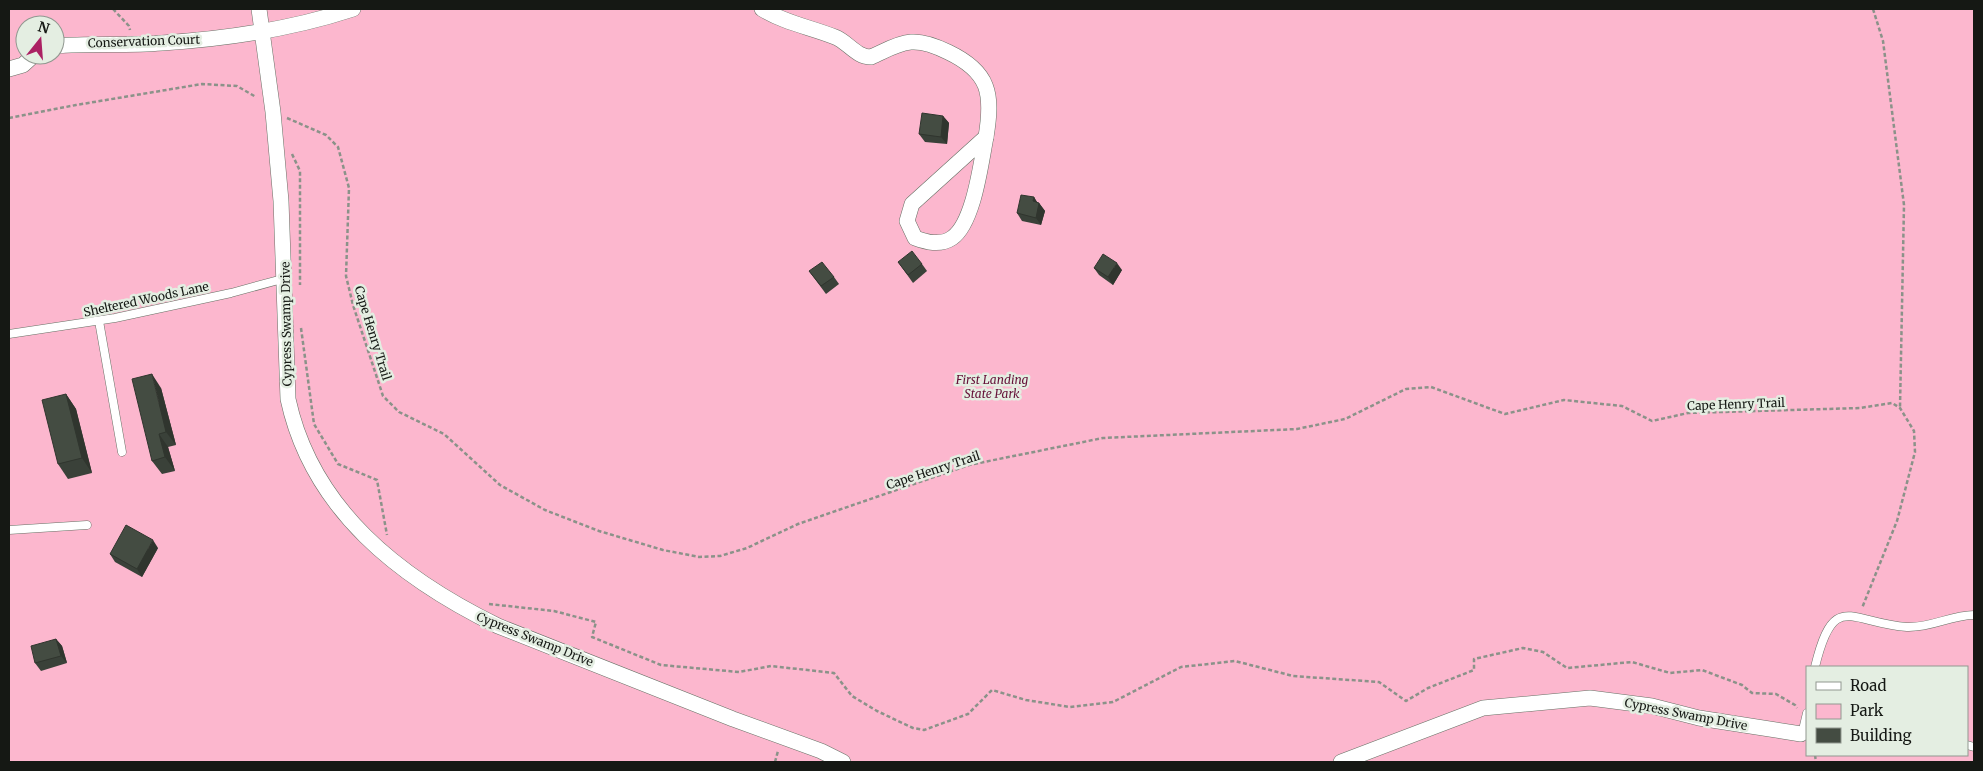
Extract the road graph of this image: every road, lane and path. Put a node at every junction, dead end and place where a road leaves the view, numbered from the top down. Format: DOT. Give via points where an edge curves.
graph roads {
  1 [pos="113,9"];
  2 [pos="259,9"];
  3 [pos="353,9"];
  4 [pos="762,9"];
  5 [pos="1873,9"];
  6 [pos="262,30"];
  7 [pos="132,44"];
  8 [pos="65,46"];
  9 [pos="23,65"];
  10 [pos="9,69"];
  11 [pos="273,112"];
  12 [pos="9,118"];
  13 [pos="986,137"];
  14 [pos="288,146"];
  15 [pos="286,278"];
  16 [pos="300,289"];
  17 [pos="300,318"];
  18 [pos="99,321"];
  19 [pos="9,334"];
  20 [pos="1900,408"];
  21 [pos="122,452"];
  22 [pos="87,525"];
  23 [pos="9,530"];
  24 [pos="388,540"];
  25 [pos="488,604"];
  26 [pos="1974,614"];
  27 [pos="1856,616"];
  28 [pos="1815,666"];
  29 [pos="1805,726"];
  30 [pos="843,762"];
  31 [pos="1342,762"];
  1 -- 7 [label="path" via="129,26"];
  2 -- 6 [label="street, Cypress Swamp Drive"];
  3 -- 6 [label="street, Conservation Court"];
  4 -- 13 [label="street" via="789,23 835,37 865,57 899,44 922,42 959,57 974,67 988,89"];
  5 -- 20 [label="path" via="1883,41 1904,205"];
  6 -- 7 [label="street, Conservation Court" via="208,39"];
  6 -- 11 [label="street, Cypress Swamp Drive"];
  7 -- 8 [label="street, Conservation Court"];
  9 -- 10 [label="street"];
  11 -- 12 [label="path, Cape Henry Trail" via="237,86 202,84"];
  11 -- 15 [label="street, Cypress Swamp Drive"];
  11 -- 20 [label="path, Cape Henry Trail" via="326,135 338,147 349,188 346,276 383,396 399,412 444,434 500,486 545,510 599,531 663,550 720,556 747,548 798,524 969,465 1104,438 1297,429 1345,419 1406,389 1431,387 1505,414 1564,400 1622,406 1652,421 1688,414 1860,408 1892,403"];
  13 -- 13 [label="street" via="912,204 907,221 915,238 935,243 953,237 958,230 970,207"];
  14 -- 16 [label="path" via="300,171"];
  15 -- 18 [label="lane, Sheltered Woods Lane"];
  15 -- 30 [label="street, Cypress Swamp Drive" via="286,372 294,425 303,451 330,496 374,545 431,589 498,626"];
  17 -- 24 [label="path" via="314,424 338,464 377,480"];
  18 -- 19 [label="lane, Sheltered Woods Lane"];
  18 -- 21 [label="lane"];
  20 -- 27 [label="path" via="1914,431 1915,452 1897,520"];
  22 -- 23 [label="lane"];
  25 -- 29 [label="path" via="554,611 596,622 592,637 661,665 739,672 771,666 834,673 852,696 877,711 924,730 968,714 992,690 1026,700 1070,707 1113,702 1181,667 1235,661 1293,676 1378,682 1406,701 1428,688 1474,670 1474,659 1523,648 1543,652 1567,668 1632,662 1670,673 1702,670 1742,685 1752,693 1776,694 1794,704"];
  26 -- 27 [label="lane" via="1932,625 1907,627"];
  27 -- 28 [label="lane" via="1839,617 1828,627"];
  29 -- 31 [label="street, Cypress Swamp Drive" via="1699,718 1652,706 1590,698 1483,708"];
}
